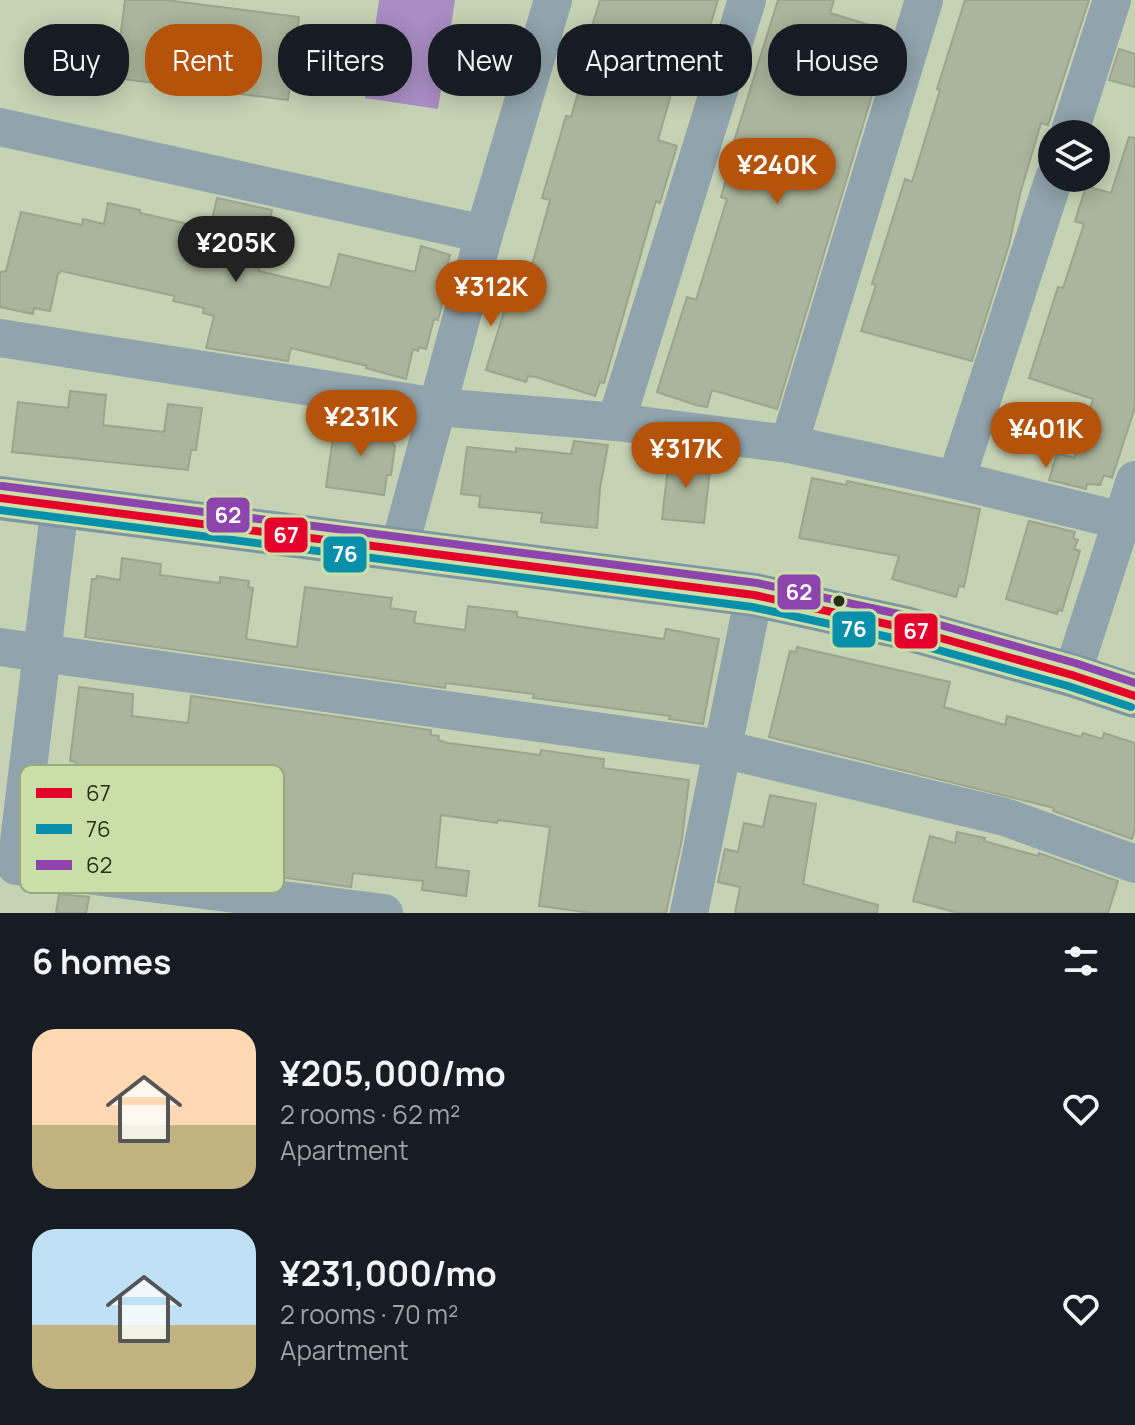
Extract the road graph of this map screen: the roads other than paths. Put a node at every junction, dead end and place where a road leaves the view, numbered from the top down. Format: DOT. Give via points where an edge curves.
graph roads {
  1 [pos="553,0"];
  2 [pos="747,0"];
  3 [pos="924,0"];
  4 [pos="1112,0"];
  5 [pos="1073,120"];
  6 [pos="0,127"];
  7 [pos="1049,192"];
  8 [pos="484,234"];
  9 [pos="0,338"];
  10 [pos="438,407"];
  11 [pos="616,422"];
  12 [pos="789,444"];
  13 [pos="956,480"];
  14 [pos="1135,480"];
  15 [pos="0,498"];
  16 [pos="60,505"];
  17 [pos="1128,522"];
  18 [pos="399,549"];
  19 [pos="754,595"];
  20 [pos="0,647"];
  21 [pos="40,652"];
  22 [pos="1072,675"];
  23 [pos="1135,696"];
  24 [pos="723,749"];
  25 [pos="27,765"];
  26 [pos="20,830"];
  27 [pos="1135,864"];
  28 [pos="20,867"];
  29 [pos="227,893"];
  30 [pos="384,913"];
  31 [pos="689,913"];
  1 -- 8 [label="street"];
  2 -- 11 [label="street"];
  3 -- 12 [label="street"];
  4 -- 5 [label="street"];
  6 -- 8 [label="street"];
  7 -- 13 [label="street"];
  8 -- 10 [label="street"];
  9 -- 10 [label="street"];
  10 -- 11 [label="street"];
  10 -- 18 [label="street"];
  11 -- 12 [label="street"];
  12 -- 13 [label="street"];
  13 -- 17 [label="street"];
  14 -- 17 [label="street"];
  15 -- 16 [label="street"];
  16 -- 18 [label="street"];
  16 -- 21 [label="street"];
  17 -- 22 [label="street"];
  18 -- 19 [label="street"];
  19 -- 22 [label="street" via="905,628"];
  19 -- 24 [label="street"];
  20 -- 21 [label="street"];
  21 -- 24 [label="street"];
  21 -- 25 [label="street"];
  22 -- 23 [label="street"];
  24 -- 27 [label="street" via="1005,817"];
  24 -- 31 [label="street"];
  26 -- 28 [label="street"];
  29 -- 30 [label="street"];
}
